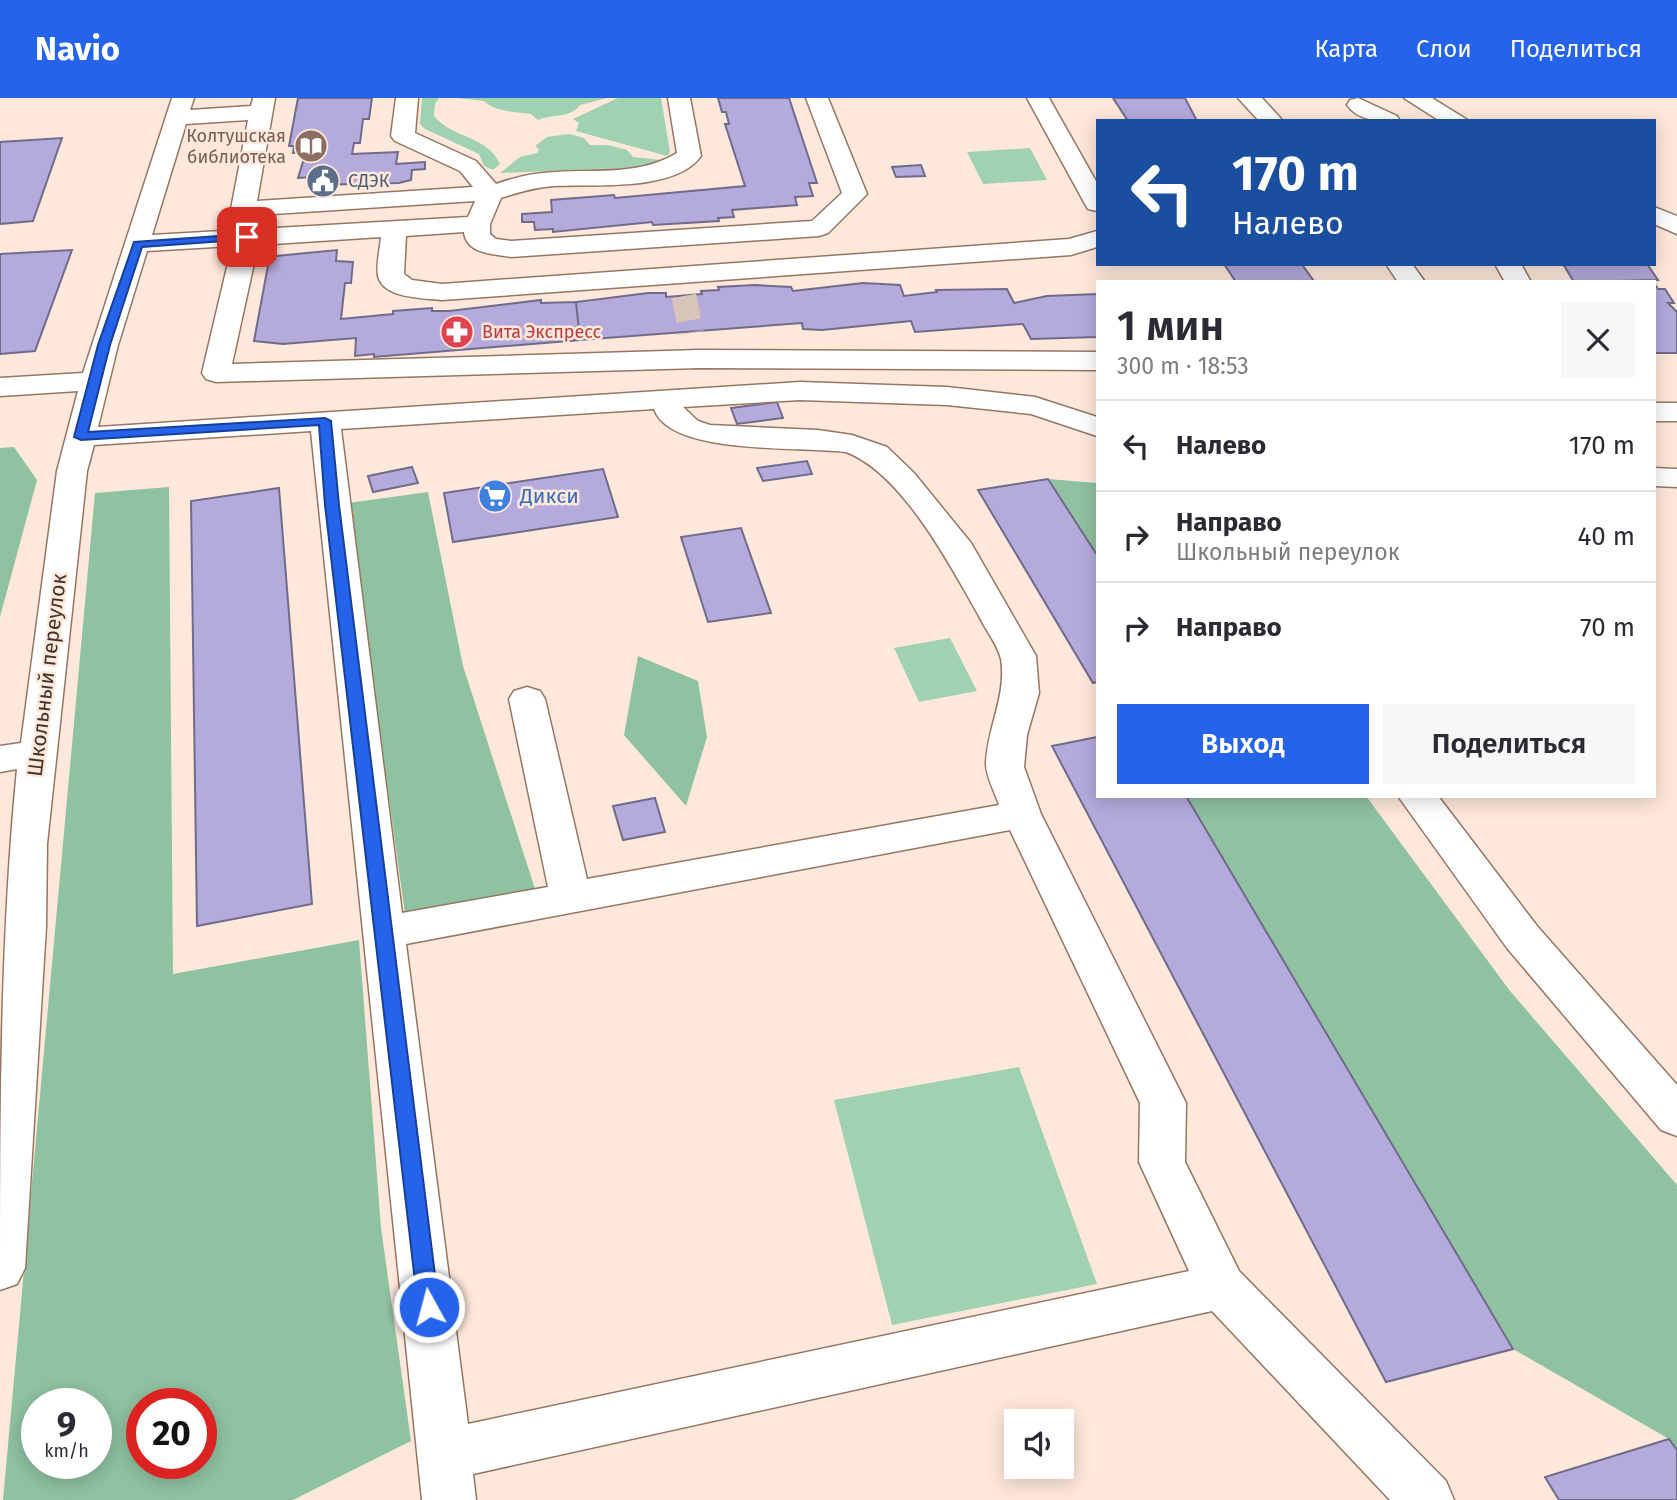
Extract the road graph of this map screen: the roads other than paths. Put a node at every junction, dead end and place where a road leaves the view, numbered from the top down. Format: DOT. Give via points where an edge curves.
graph roads {
  1 [pos="407,98"];
  2 [pos="679,98"];
  3 [pos="817,98"];
  4 [pos="1038,98"];
  5 [pos="1249,98"];
  6 [pos="1415,98"];
  7 [pos="263,105"];
  8 [pos="181,108"];
  9 [pos="1360,108"];
  10 [pos="1270,119"];
  11 [pos="1385,119"];
  12 [pos="1454,119"];
  13 [pos="491,193"];
  14 [pos="1096,202"];
  15 [pos="1656,216"];
  16 [pos="477,224"];
  17 [pos="1677,226"];
  18 [pos="394,228"];
  19 [pos="1656,236"];
  20 [pos="247,237"];
  21 [pos="673,238"];
  22 [pos="1096,239"];
  23 [pos="1677,241"];
  24 [pos="138,244"];
  25 [pos="682,285"];
  26 [pos="1096,361"];
  27 [pos="94,381"];
  28 [pos="0,387"];
  29 [pos="666,399"];
  30 [pos="1656,412"];
  31 [pos="1677,412"];
  32 [pos="1092,415"];
  33 [pos="325,421"];
  34 [pos="81,437"];
  35 [pos="1656,477"];
  36 [pos="1677,478"];
  37 [pos="527,699"];
  38 [pos="19,756"];
  39 [pos="1418,798"];
  40 [pos="1022,814"];
  41 [pos="571,897"];
  42 [pos="383,932"];
  43 [pos="1677,1117"];
  44 [pos="0,1268"];
  45 [pos="1221,1287"];
  46 [pos="446,1478"];
  47 [pos="1427,1500"];
  1 -- 13 [label="street" via="403,136 468,166"];
  2 -- 13 [label="street" via="689,156 676,167 646,174 534,181"];
  3 -- 21 [label="street" via="855,194 819,228"];
  4 -- 14 [label="street"];
  5 -- 10 [label="street"];
  6 -- 12 [label="street"];
  7 -- 8 [label="street"];
  7 -- 13 [label="street" via="243,209"];
  8 -- 24 [label="street, Школьный переулок"];
  9 -- 11 [label="street"];
  13 -- 16 [label="street"];
  15 -- 17 [label="street"];
  16 -- 18 [label="street"];
  16 -- 21 [label="street" via="477,237 489,246 511,249"];
  18 -- 20 [label="street"];
  18 -- 25 [label="street" via="391,277 404,287 442,292"];
  19 -- 23 [label="street"];
  20 -- 24 [label="street"];
  20 -- 26 [label="street" via="216,373 695,346"];
  21 -- 25 [label="street"];
  22 -- 25 [label="street" via="1071,247"];
  24 -- 27 [label="street, Школьный переулок"];
  27 -- 28 [label="street"];
  27 -- 34 [label="street, Школьный переулок"];
  29 -- 32 [label="street" via="800,391 947,396"];
  29 -- 33 [label="street"];
  29 -- 40 [label="street" via="671,416 707,434 852,444 876,453 903,480 955,543 1018,656 1021,693 1008,735 1005,767"];
  30 -- 31 [label="street"];
  33 -- 34 [label="street"];
  33 -- 42 [label="street"];
  34 -- 38 [label="street, Школьный переулок"];
  35 -- 36 [label="street"];
  37 -- 41 [label="street"];
  38 -- 44 [label="street, Школьный переулок" via="27,844 25,927"];
  39 -- 43 [label="street" via="1522,937"];
  40 -- 41 [label="street"];
  40 -- 45 [label="street" via="1163,1103 1162,1162"];
  41 -- 42 [label="street"];
  42 -- 46 [label="street"];
  45 -- 46 [label="street"];
  45 -- 47 [label="street"];
}
